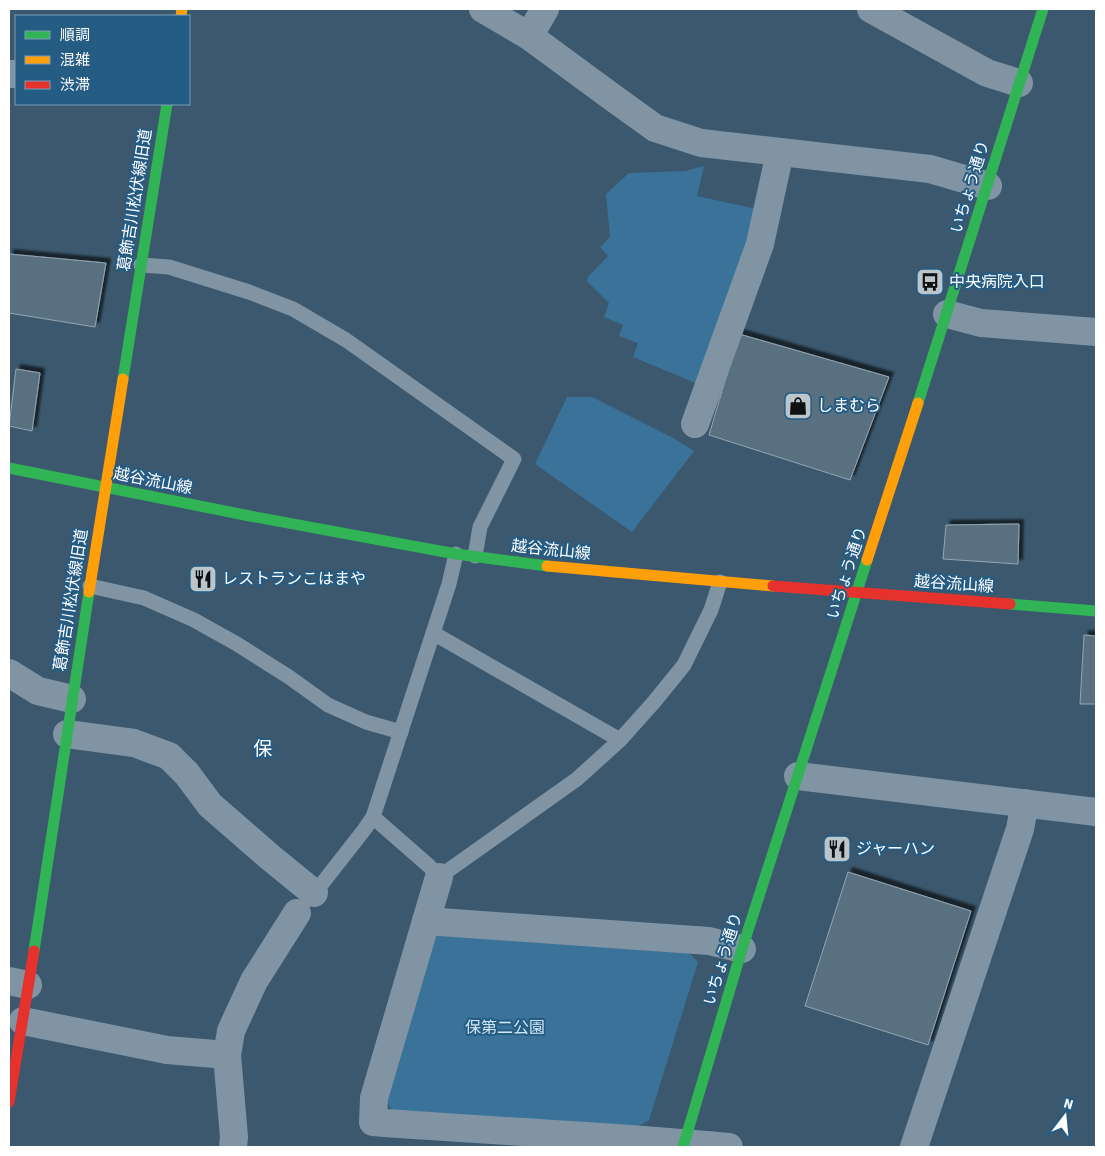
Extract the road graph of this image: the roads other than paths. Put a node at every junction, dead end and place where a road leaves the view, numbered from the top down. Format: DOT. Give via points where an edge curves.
graph roads {
  1 [pos="483,9"];
  2 [pos="545,9"];
  3 [pos="871,9"];
  4 [pos="1043,9"];
  5 [pos="529,36"];
  6 [pos="1019,83"];
  7 [pos="166,105"];
  8 [pos="780,152"];
  9 [pos="988,186"];
  10 [pos="141,265"];
  11 [pos="948,314"];
  12 [pos="1096,332"];
  13 [pos="695,424"];
  14 [pos="9,468"];
  15 [pos="105,488"];
  16 [pos="456,554"];
  17 [pos="475,556"];
  18 [pos="720,582"];
  19 [pos="90,586"];
  20 [pos="857,593"];
  21 [pos="1096,611"];
  22 [pos="433,633"];
  23 [pos="9,673"];
  24 [pos="72,699"];
  25 [pos="401,732"];
  26 [pos="67,734"];
  27 [pos="620,740"];
  28 [pos="798,776"];
  29 [pos="1026,803"];
  30 [pos="1096,812"];
  31 [pos="373,817"];
  32 [pos="439,877"];
  33 [pos="306,903"];
  34 [pos="426,921"];
  35 [pos="742,949"];
  36 [pos="18,983"];
  37 [pos="22,1021"];
  38 [pos="227,1055"];
  39 [pos="9,1102"];
  40 [pos="463,1138"];
  41 [pos="684,1145"];
  42 [pos="233,1147"];
  43 [pos="729,1147"];
  44 [pos="914,1147"];
  1 -- 5 [label="street"];
  2 -- 5 [label="street"];
  3 -- 6 [label="street" via="987,73"];
  4 -- 6 [label="street, いちょう通り"];
  5 -- 8 [label="street" via="655,128 701,143"];
  6 -- 9 [label="street, いちょう通り"];
  7 -- 10 [label="street, 葛飾吉川松伏線旧道"];
  8 -- 9 [label="street" via="930,169"];
  8 -- 13 [label="street" via="760,244"];
  9 -- 11 [label="street, いちょう通り"];
  10 -- 15 [label="street, 葛飾吉川松伏線旧道"];
  10 -- 17 [label="lane" via="169,268 250,292 293,309 346,340 514,459 480,528"];
  11 -- 12 [label="street" via="982,323"];
  11 -- 20 [label="street, いちょう通り"];
  14 -- 15 [label="street, 越谷流山線"];
  15 -- 16 [label="street, 越谷流山線"];
  15 -- 19 [label="street, 葛飾吉川松伏線旧道"];
  16 -- 17 [label="street, 越谷流山線"];
  16 -- 22 [label="lane"];
  17 -- 18 [label="street, 越谷流山線"];
  18 -- 20 [label="street, 越谷流山線"];
  18 -- 27 [label="lane" via="711,610 684,665"];
  19 -- 24 [label="street, 葛飾吉川松伏線旧道"];
  19 -- 25 [label="lane" via="144,598 194,620 290,677 328,704 366,722"];
  20 -- 21 [label="street, 越谷流山線"];
  20 -- 28 [label="street, いちょう通り"];
  22 -- 25 [label="lane"];
  22 -- 27 [label="lane"];
  23 -- 24 [label="street" via="38,691"];
  24 -- 26 [label="street, 葛飾吉川松伏線旧道"];
  25 -- 31 [label="lane"];
  26 -- 33 [label="street" via="134,744 169,756 188,774 210,805 271,858"];
  26 -- 36 [label="street, 葛飾吉川松伏線旧道"];
  27 -- 32 [label="lane" via="577,779"];
  28 -- 29 [label="street"];
  28 -- 35 [label="street, いちょう通り"];
  29 -- 30 [label="street"];
  29 -- 44 [label="street"];
  31 -- 32 [label="lane"];
  31 -- 33 [label="lane"];
  32 -- 34 [label="street"];
  33 -- 38 [label="street" via="254,981 230,1031"];
  34 -- 35 [label="street" via="709,941"];
  34 -- 40 [label="street" via="374,1098 373,1122"];
  35 -- 41 [label="street, いちょう通り"];
  36 -- 37 [label="street, 葛飾吉川松伏線旧道"];
  37 -- 38 [label="street" via="167,1050"];
  37 -- 39 [label="street, 葛飾吉川松伏線旧道"];
  38 -- 42 [label="street"];
  40 -- 41 [label="street"];
  41 -- 43 [label="street"];
}
